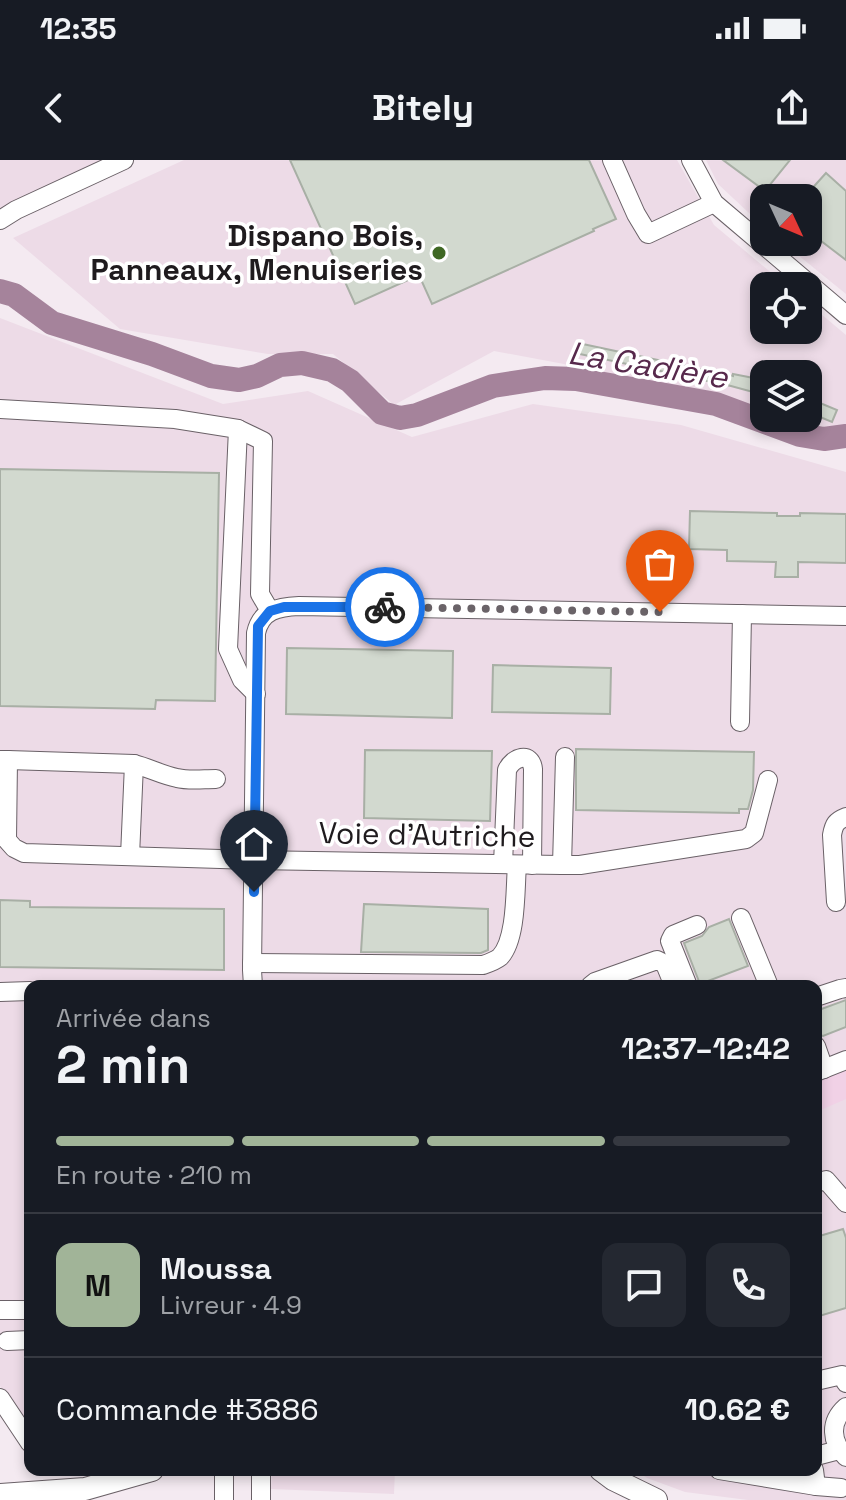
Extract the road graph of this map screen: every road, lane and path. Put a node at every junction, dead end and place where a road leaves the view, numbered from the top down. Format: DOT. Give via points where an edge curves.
graph roads {
  1 [pos="124,160"];
  2 [pos="612,160"];
  3 [pos="691,160"];
  4 [pos="714,203"];
  5 [pos="0,220"];
  6 [pos="846,315"];
  7 [pos="0,409"];
  8 [pos="238,429"];
  9 [pos="270,611"];
  10 [pos="742,614"];
  11 [pos="846,616"];
  12 [pos="256,694"];
  13 [pos="740,722"];
  14 [pos="565,757"];
  15 [pos="4,760"];
  16 [pos="134,764"];
  17 [pos="216,779"];
  18 [pos="768,780"];
  19 [pos="846,817"];
  20 [pos="130,856"];
  21 [pos="253,860"];
  22 [pos="533,865"];
  23 [pos="836,902"];
  24 [pos="741,918"];
  25 [pos="697,925"];
  26 [pos="252,963"];
  27 [pos="253,980"];
  28 [pos="601,980"];
  29 [pos="672,980"];
  30 [pos="686,980"];
  31 [pos="765,980"];
  32 [pos="846,988"];
  33 [pos="24,991"];
  34 [pos="0,992"];
  35 [pos="822,995"];
  36 [pos="846,1060"];
  37 [pos="822,1069"];
  38 [pos="822,1181"];
  39 [pos="846,1203"];
  40 [pos="0,1310"];
  41 [pos="24,1310"];
  42 [pos="24,1340"];
  43 [pos="7,1341"];
  44 [pos="822,1380"];
  45 [pos="846,1383"];
  46 [pos="0,1398"];
  47 [pos="846,1407"];
  48 [pos="24,1434"];
  49 [pos="843,1454"];
  50 [pos="822,1456"];
  51 [pos="110,1476"];
  52 [pos="609,1476"];
  53 [pos="791,1476"];
  54 [pos="815,1478"];
  55 [pos="841,1488"];
  56 [pos="0,1495"];
  57 [pos="656,1500"];
  1 -- 5 [label="street"];
  2 -- 4 [label="street" via="648,234"];
  3 -- 4 [label="street"];
  4 -- 6 [label="street"];
  7 -- 8 [label="street" via="175,419"];
  8 -- 9 [label="street" via="263,441 260,594"];
  8 -- 12 [label="street" via="228,649 242,680"];
  9 -- 10 [label="street" via="299,606"];
  9 -- 12 [label="street" via="256,633"];
  10 -- 11 [label="street"];
  10 -- 13 [label="street"];
  12 -- 21 [label="street"];
  14 -- 22 [label="street"];
  15 -- 16 [label="street"];
  15 -- 20 [label="street, Voie d'Autriche" via="7,840 14,848 24,853"];
  16 -- 17 [label="street" via="181,780"];
  16 -- 20 [label="street"];
  18 -- 22 [label="street, Voie d'Autriche" via="754,833 746,839 580,865"];
  19 -- 23 [label="street" via="833,826"];
  20 -- 21 [label="street, Voie d'Autriche"];
  21 -- 22 [label="street, Voie d'Autriche"];
  21 -- 26 [label="street"];
  22 -- 22 [label="street" via="533,763 518,758 507,770"];
  22 -- 26 [label="street" via="506,947 492,962"];
  24 -- 31 [label="street"];
  25 -- 30 [label="street" via="670,941"];
  26 -- 27 [label="street"];
  28 -- 29 [label="street" via="657,960 665,964"];
  32 -- 35 [label="street"];
  33 -- 34 [label="street"];
  36 -- 37 [label="street"];
  38 -- 39 [label="street"];
  40 -- 41 [label="street"];
  42 -- 43 [label="street"];
  44 -- 45 [label="street" via="842,1375"];
  46 -- 48 [label="street"];
  47 -- 49 [label="street" via="833,1432"];
  49 -- 50 [label="street"];
  51 -- 56 [label="main road" via="85,1489"];
  52 -- 57 [label="main road"];
  53 -- 54 [label="street"];
  54 -- 55 [label="street"];
}
